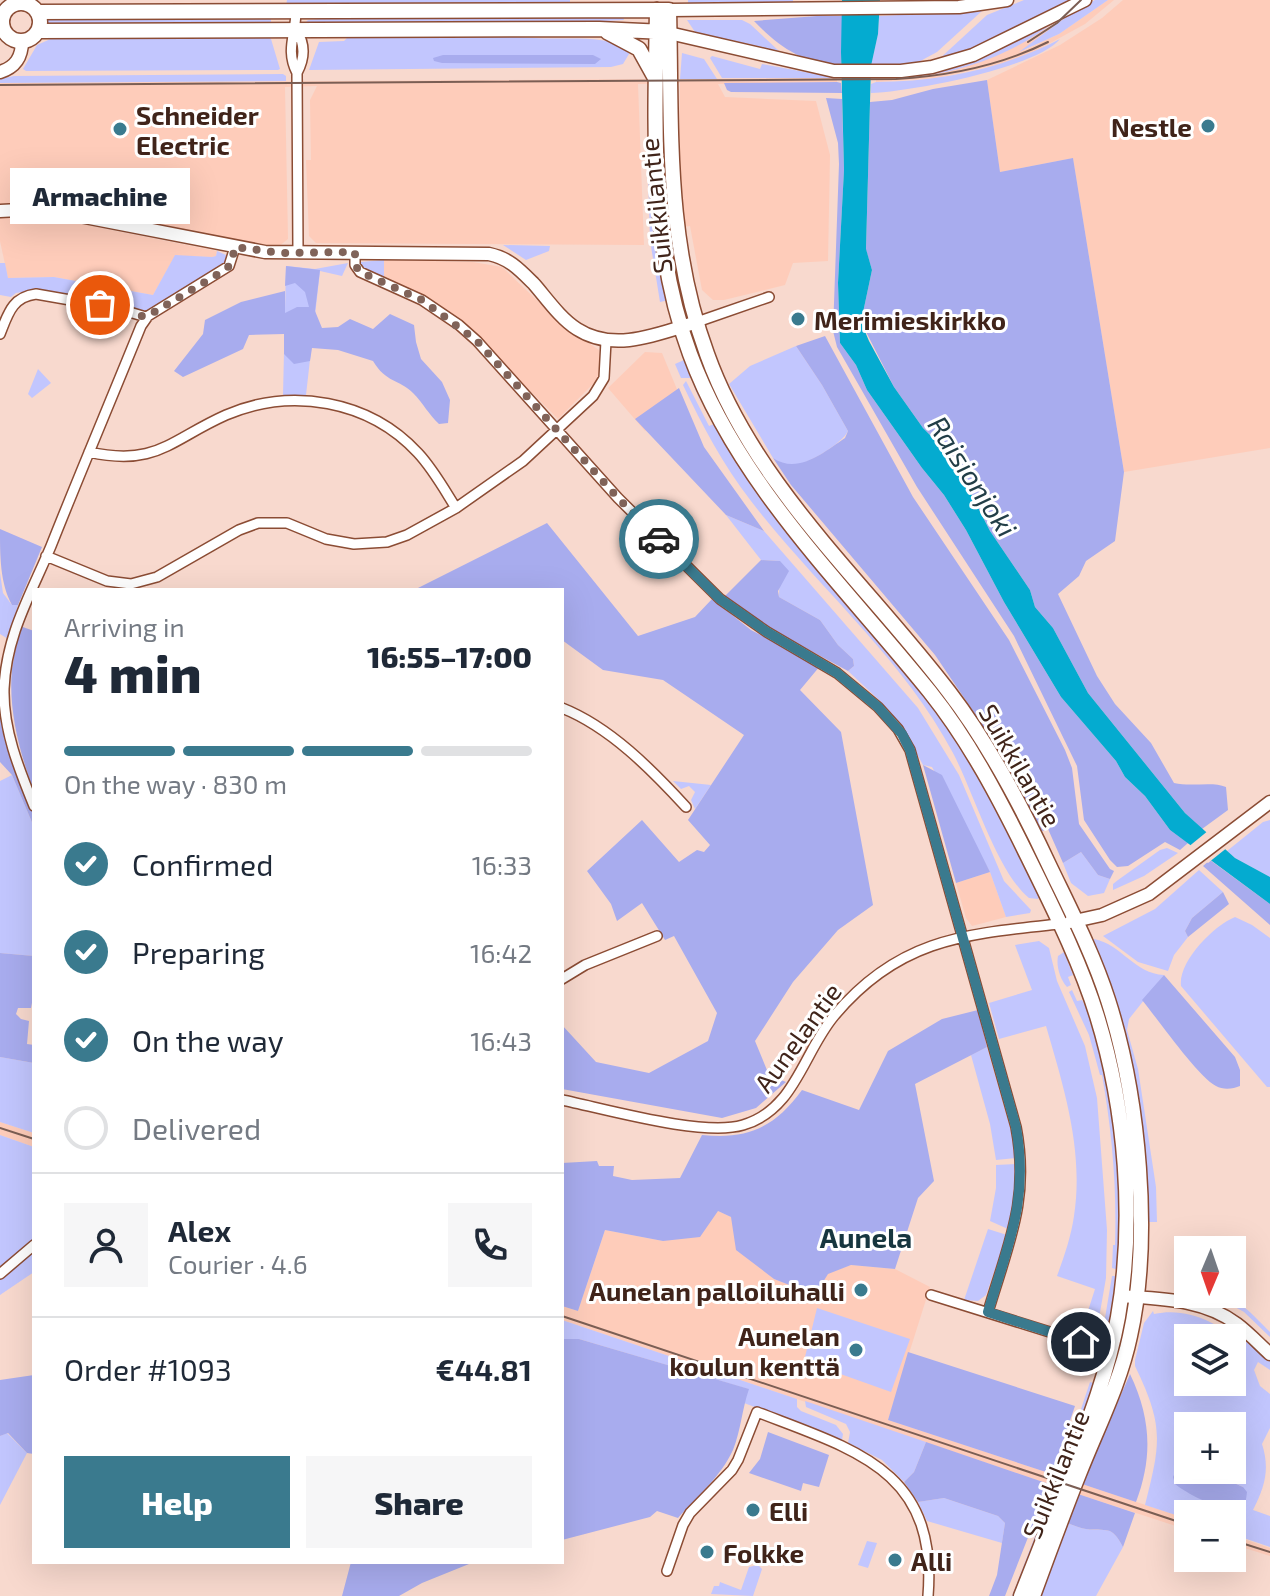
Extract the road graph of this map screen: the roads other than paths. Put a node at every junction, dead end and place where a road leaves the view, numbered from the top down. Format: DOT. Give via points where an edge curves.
graph roads {
  1 [pos="1007,0"];
  2 [pos="1085,0"];
  3 [pos="19,1"];
  4 [pos="663,5"];
  5 [pos="296,11"];
  6 [pos="37,12"];
  7 [pos="2,15"];
  8 [pos="599,29"];
  9 [pos="296,30"];
  10 [pos="38,31"];
  11 [pos="2,32"];
  12 [pos="663,32"];
  13 [pos="22,41"];
  14 [pos="0,72"];
  15 [pos="655,79"];
  16 [pos="0,211"];
  17 [pos="235,247"];
  18 [pos="355,252"];
  19 [pos="298,253"];
  20 [pos="769,297"];
  21 [pos="146,317"];
  22 [pos="697,322"];
  23 [pos="681,327"];
  24 [pos="0,334"];
  25 [pos="606,341"];
  26 [pos="557,430"];
  27 [pos="89,452"];
  28 [pos="456,508"];
  29 [pos="46,556"];
  30 [pos="564,709"];
  31 [pos="32,801"];
  32 [pos="1270,802"];
  33 [pos="686,807"];
  34 [pos="1076,920"];
  35 [pos="1059,924"];
  36 [pos="657,936"];
  37 [pos="963,936"];
  38 [pos="564,978"];
  39 [pos="564,1100"];
  40 [pos="32,1247"];
  41 [pos="0,1274"];
  42 [pos="931,1295"];
  43 [pos="1121,1296"];
  44 [pos="1137,1298"];
  45 [pos="988,1312"];
  46 [pos="1085,1343"];
  47 [pos="1270,1354"];
  48 [pos="667,1571"];
  49 [pos="928,1596"];
  50 [pos="1021,1596"];
  51 [pos="1033,1596"];
  1 -- 4 [label="street" via="890,9"];
  2 -- 12 [label="street" via="965,59 924,69 834,71"];
  3 -- 6 [label="main road"];
  3 -- 7 [label="main road"];
  4 -- 5 [label="main road"];
  4 -- 12 [label="main road, Suikkilantie"];
  5 -- 6 [label="main road"];
  5 -- 9 [label="street"];
  6 -- 10 [label="main road"];
  7 -- 11 [label="main road"];
  8 -- 9 [label="main road"];
  8 -- 12 [label="main road"];
  8 -- 15 [label="main road" via="639,49"];
  9 -- 10 [label="main road"];
  9 -- 19 [label="street" via="289,41 297,73"];
  10 -- 13 [label="main road"];
  11 -- 13 [label="main road"];
  12 -- 15 [label="main road, Suikkilantie"];
  12 -- 22 [label="main road, Suikkilantie" via="675,221"];
  13 -- 14 [label="street" via="16,63"];
  15 -- 23 [label="main road, Suikkilantie" via="661,232"];
  16 -- 17 [label="street" via="38,209"];
  17 -- 19 [label="street"];
  17 -- 21 [label="street" via="225,270"];
  18 -- 19 [label="street"];
  18 -- 25 [label="street" via="498,255 521,271 575,328"];
  18 -- 26 [label="street" via="360,272 422,300 477,341"];
  20 -- 22 [label="street"];
  21 -- 24 [label="street" via="36,294 15,302"];
  21 -- 27 [label="street"];
  22 -- 23 [label="street"];
  22 -- 34 [label="main road, Suikkilantie" via="718,383 764,463 950,693 1020,805"];
  23 -- 25 [label="street"];
  23 -- 35 [label="main road, Suikkilantie" via="707,395 748,466 934,697 971,751"];
  25 -- 26 [label="street" via="601,386"];
  26 -- 28 [label="street" via="534,453"];
  26 -- 37 [label="street" via="720,599 837,673 898,729 910,750"];
  27 -- 28 [label="street" via="141,456 248,407 316,401 368,416 400,437 425,461"];
  27 -- 29 [label="street"];
  28 -- 29 [label="street" via="407,535 376,543 333,541 287,523 254,524 139,583 107,581"];
  29 -- 31 [label="street" via="13,630 4,691 7,724"];
  30 -- 33 [label="street" via="641,763"];
  32 -- 34 [label="street" via="1170,880 1102,915"];
  34 -- 35 [label="street"];
  34 -- 44 [label="main road, Suikkilantie" via="1107,996 1128,1075 1140,1206"];
  35 -- 37 [label="street, Aunelantie"];
  35 -- 43 [label="main road, Suikkilantie" via="1092,1000 1112,1078 1125,1208"];
  36 -- 38 [label="street"];
  37 -- 39 [label="street, Aunelantie" via="919,950 880,972 822,1033 782,1101 749,1123 701,1128"];
  37 -- 45 [label="street" via="1021,1157 1018,1212"];
  40 -- 41 [label="street"];
  42 -- 45 [label="street"];
  43 -- 44 [label="street"];
  43 -- 50 [label="main road, Suikkilantie" via="1102,1382"];
  44 -- 47 [label="street" via="1183,1301 1216,1311"];
  44 -- 51 [label="main road, Suikkilantie" via="1113,1394"];
  45 -- 46 [label="street"];
  48 -- 49 [label="street" via="683,1525 732,1470 757,1412 843,1446 893,1478 908,1495 927,1539"];
}
